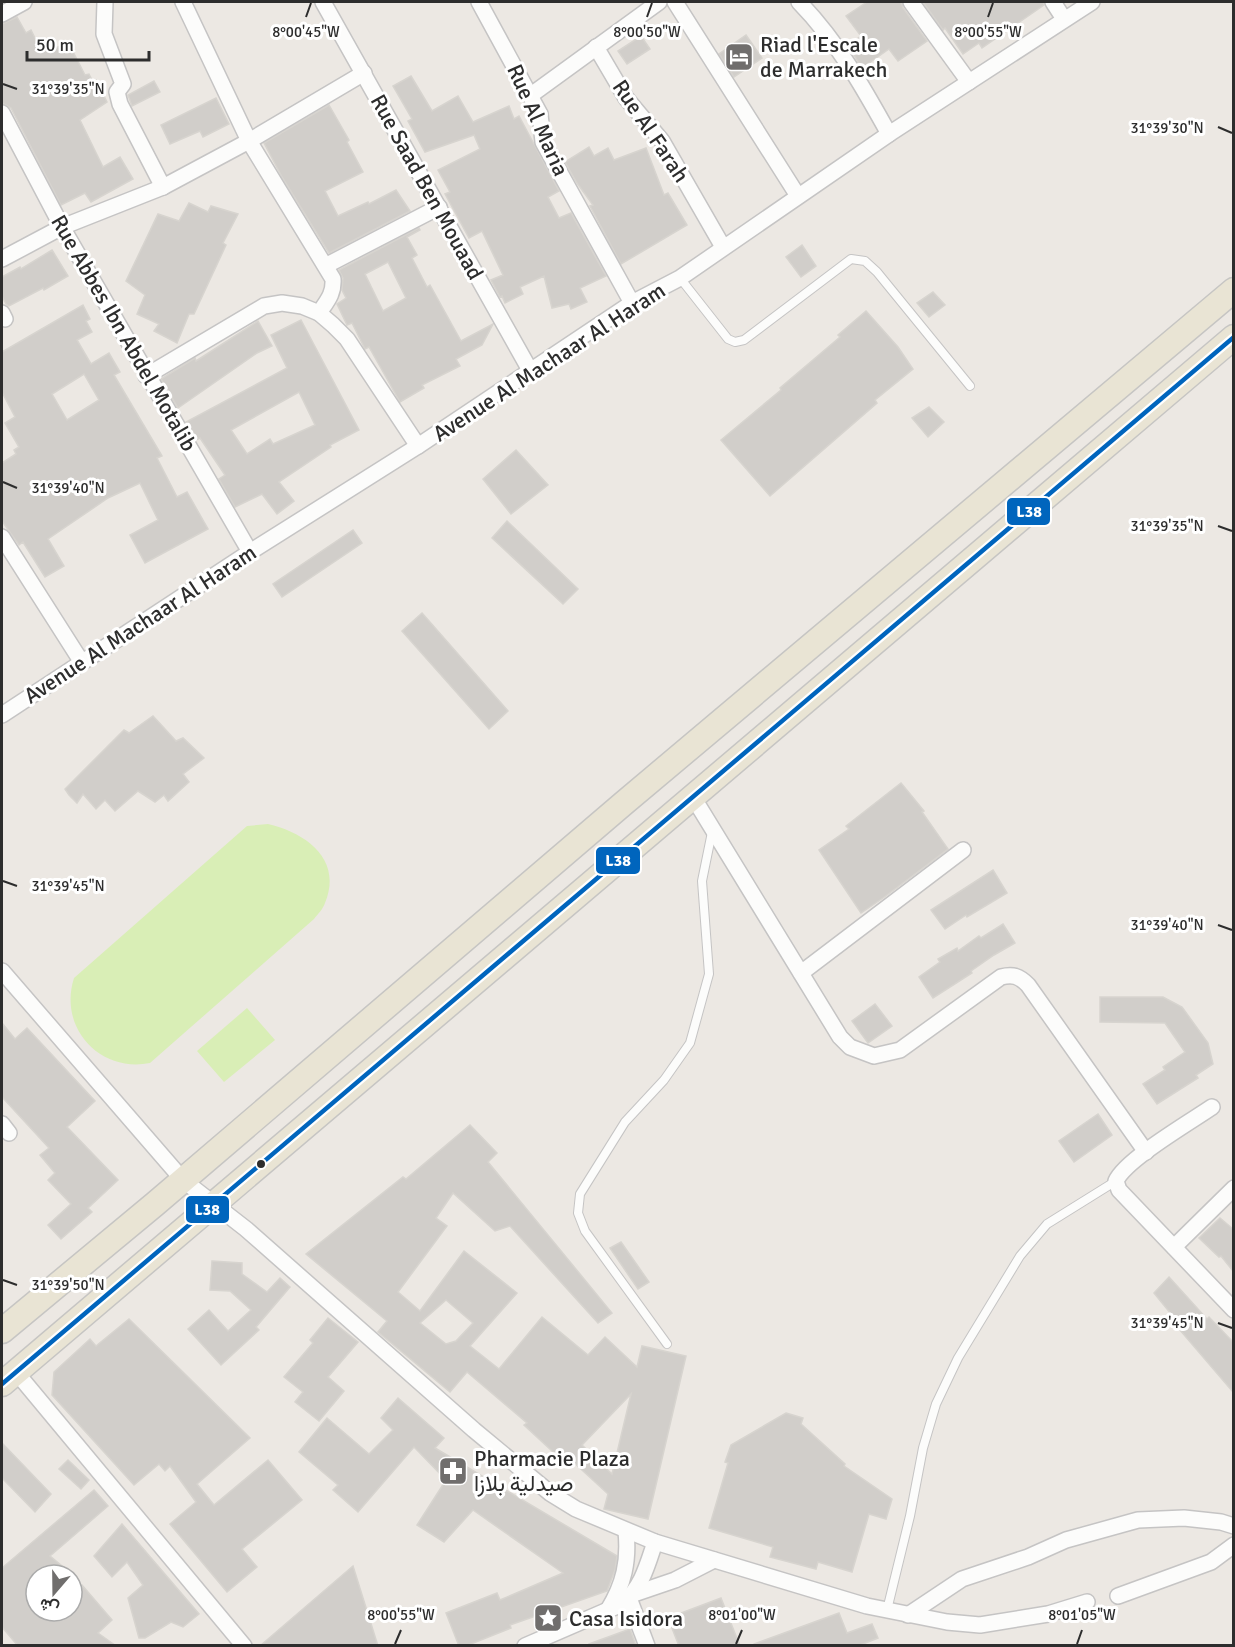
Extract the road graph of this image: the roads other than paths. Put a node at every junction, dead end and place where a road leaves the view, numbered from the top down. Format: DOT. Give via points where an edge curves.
graph roads {
  1 [pos="24,2"];
  2 [pos="105,2"];
  3 [pos="183,2"];
  4 [pos="323,2"];
  5 [pos="479,2"];
  6 [pos="659,2"];
  7 [pos="675,2"];
  8 [pos="799,2"];
  9 [pos="911,2"];
  10 [pos="1053,2"];
  11 [pos="1092,2"];
  12 [pos="2,14"];
  13 [pos="1064,19"];
  14 [pos="596,47"];
  15 [pos="364,73"];
  16 [pos="969,82"];
  17 [pos="531,95"];
  18 [pos="2,113"];
  19 [pos="890,134"];
  20 [pos="249,141"];
  21 [pos="163,187"];
  22 [pos="798,196"];
  23 [pos="439,207"];
  24 [pos="62,227"];
  25 [pos="723,247"];
  26 [pos="2,259"];
  27 [pos="327,265"];
  28 [pos="680,278"];
  29 [pos="1233,290"];
  30 [pos="632,303"];
  31 [pos="319,313"];
  32 [pos="1233,337"];
  33 [pos="531,372"];
  34 [pos="146,376"];
  35 [pos="970,386"];
  36 [pos="418,446"];
  37 [pos="2,537"];
  38 [pos="250,552"];
  39 [pos="81,661"];
  40 [pos="2,715"];
  41 [pos="693,797"];
  42 [pos="713,830"];
  43 [pos="963,850"];
  44 [pos="2,971"];
  45 [pos="801,973"];
  46 [pos="1212,1107"];
  47 [pos="1146,1152"];
  48 [pos="183,1180"];
  49 [pos="1116,1182"];
  50 [pos="1233,1188"];
  51 [pos="214,1202"];
  52 [pos="1174,1247"];
  53 [pos="1233,1310"];
  54 [pos="2,1331"];
  55 [pos="667,1344"];
  56 [pos="9,1378"];
  57 [pos="1233,1526"];
  58 [pos="626,1531"];
  59 [pos="655,1542"];
  60 [pos="1233,1545"];
  61 [pos="714,1560"];
  62 [pos="632,1596"];
  63 [pos="1118,1596"];
  64 [pos="1088,1602"];
  65 [pos="887,1610"];
  66 [pos="608,1611"];
  67 [pos="908,1614"];
  68 [pos="244,1646"];
  69 [pos="525,1646"];
  70 [pos="647,1646"];
  1 -- 12 [label="street"];
  2 -- 21 [label="street" via="104,34 123,84 117,92 120,104"];
  3 -- 20 [label="street"];
  4 -- 15 [label="street, Rue Saad Ben Mouaad"];
  5 -- 17 [label="street, Rue Al Maria"];
  6 -- 14 [label="street"];
  7 -- 22 [label="street"];
  8 -- 19 [label="street" via="838,48"];
  9 -- 16 [label="street"];
  10 -- 13 [label="street"];
  11 -- 13 [label="street, Avenue Al Machaar Al Haram"];
  13 -- 16 [label="street, Avenue Al Machaar Al Haram"];
  14 -- 17 [label="street"];
  14 -- 25 [label="street, Rue Al Farah" via="626,98 662,141"];
  15 -- 20 [label="street"];
  15 -- 23 [label="street, Rue Saad Ben Mouaad"];
  16 -- 19 [label="street, Avenue Al Machaar Al Haram"];
  17 -- 30 [label="street, Rue Al Maria" via="540,114 543,142"];
  18 -- 24 [label="street, Rue Abbes Ibn Abdel Motalib"];
  19 -- 22 [label="street, Avenue Al Machaar Al Haram"];
  20 -- 21 [label="street"];
  20 -- 27 [label="street"];
  21 -- 24 [label="street"];
  22 -- 25 [label="street, Avenue Al Machaar Al Haram"];
  23 -- 27 [label="street"];
  23 -- 33 [label="street, Rue Saad Ben Mouaad"];
  24 -- 26 [label="street"];
  24 -- 34 [label="street, Rue Abbes Ibn Abdel Motalib"];
  25 -- 28 [label="street, Avenue Al Machaar Al Haram"];
  27 -- 31 [label="street" via="334,288"];
  28 -- 30 [label="street, Avenue Al Machaar Al Haram"];
  28 -- 35 [label="lane" via="728,339 735,342 744,340 851,259 866,261"];
  29 -- 48 [label="main road"];
  30 -- 33 [label="street, Avenue Al Machaar Al Haram"];
  31 -- 34 [label="street" via="282,303 264,306"];
  31 -- 36 [label="street" via="347,339"];
  32 -- 41 [label="main road"];
  33 -- 36 [label="street, Avenue Al Machaar Al Haram"];
  34 -- 38 [label="street, Rue Abbes Ibn Abdel Motalib"];
  36 -- 38 [label="street, Avenue Al Machaar Al Haram"];
  37 -- 39 [label="street"];
  38 -- 39 [label="street, Avenue Al Machaar Al Haram"];
  39 -- 40 [label="street, Avenue Al Machaar Al Haram"];
  41 -- 42 [label="street"];
  41 -- 51 [label="main road"];
  42 -- 45 [label="street"];
  42 -- 55 [label="lane" via="702,881 709,974 690,1043 664,1080 625,1122 580,1194 578,1213 585,1231"];
  43 -- 45 [label="street"];
  44 -- 48 [label="street"];
  45 -- 47 [label="street" via="840,1037 850,1047 874,1056 900,1050 1001,978 1020,977"];
  46 -- 47 [label="street"];
  47 -- 49 [label="street" via="1119,1174"];
  48 -- 51 [label="street"];
  48 -- 54 [label="main road"];
  49 -- 52 [label="street" via="1119,1190"];
  49 -- 65 [label="lane" via="1047,1224 1020,1256 958,1358 936,1404 923,1448"];
  50 -- 52 [label="street"];
  51 -- 56 [label="main road"];
  51 -- 58 [label="street" via="550,1493"];
  52 -- 53 [label="street"];
  56 -- 68 [label="street"];
  57 -- 67 [label="street" via="1184,1518 1138,1520 1066,1540 962,1579"];
  58 -- 59 [label="street"];
  58 -- 66 [label="street" via="626,1572"];
  59 -- 61 [label="street"];
  59 -- 62 [label="street" via="644,1576"];
  60 -- 63 [label="street" via="1210,1562"];
  61 -- 62 [label="street"];
  61 -- 65 [label="street"];
  62 -- 66 [label="street"];
  62 -- 70 [label="street"];
  64 -- 67 [label="street" via="1048,1614 980,1624"];
  65 -- 67 [label="street"];
  66 -- 69 [label="street"];
}
